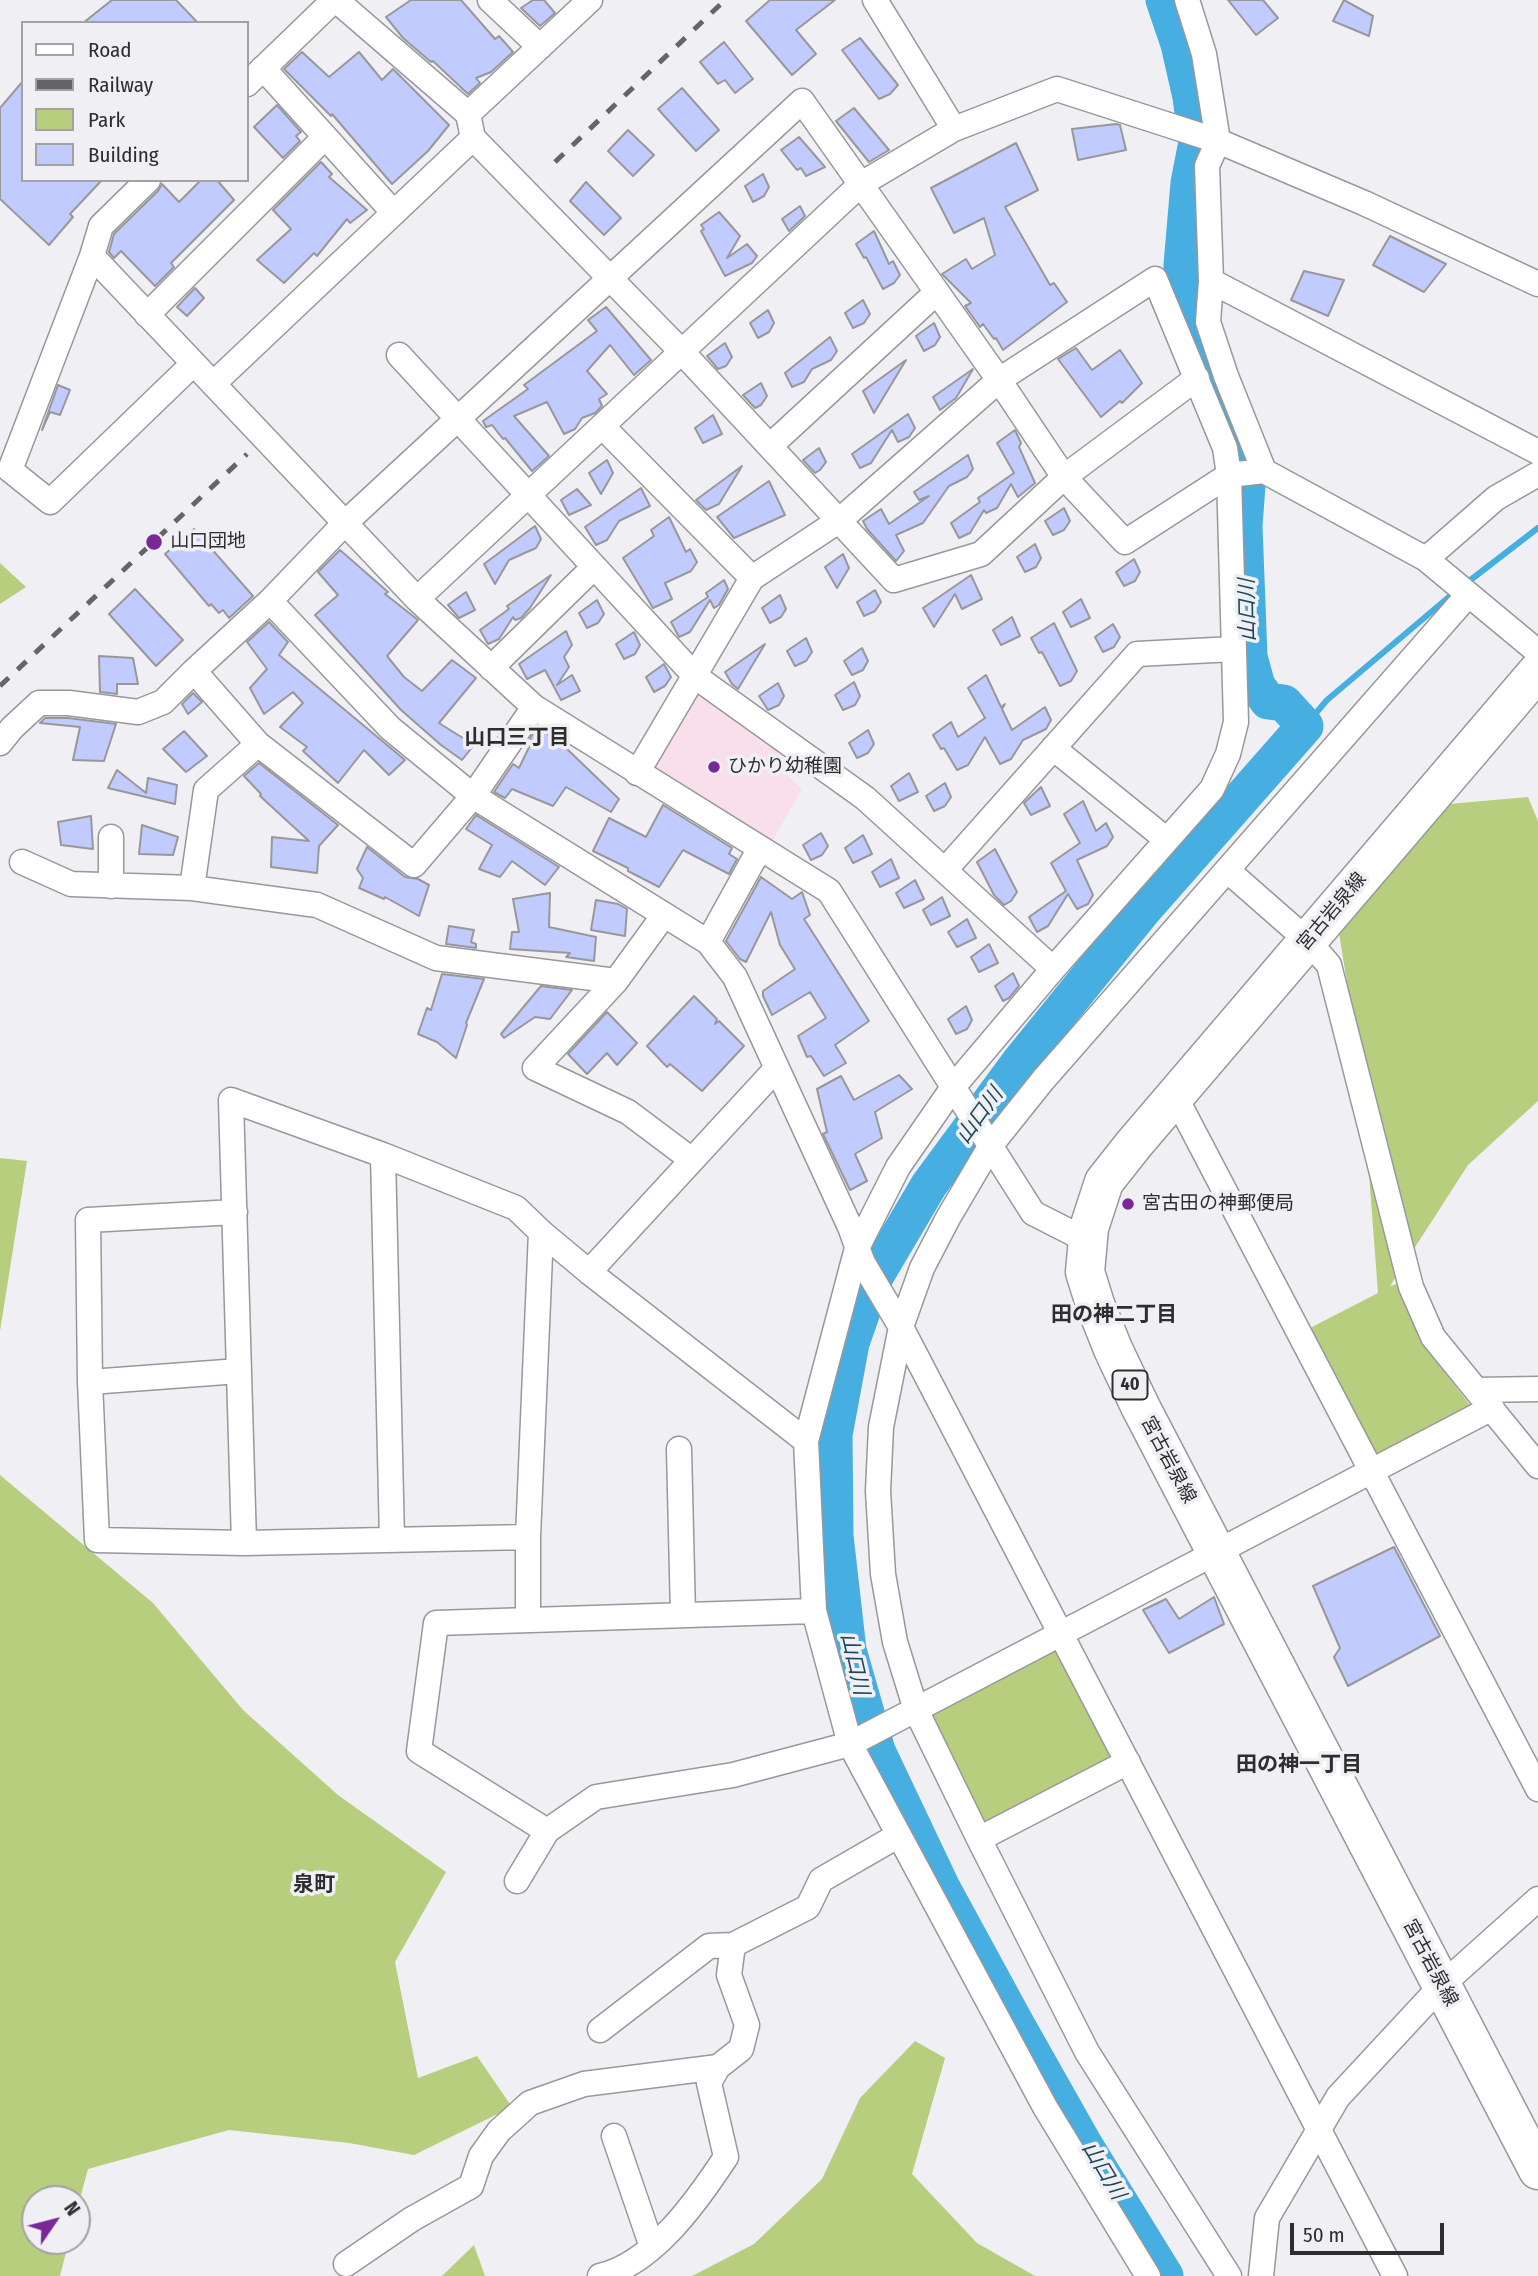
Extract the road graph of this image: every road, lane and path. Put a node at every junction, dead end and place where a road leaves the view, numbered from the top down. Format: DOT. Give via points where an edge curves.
graph roads {
  1 [pos="335,0"];
  2 [pos="490,0"];
  3 [pos="590,0"];
  4 [pos="875,0"];
  5 [pos="1187,0"];
  6 [pos="540,47"];
  7 [pos="255,76"];
  8 [pos="471,126"];
  9 [pos="954,129"];
  10 [pos="326,136"];
  11 [pos="1218,141"];
  12 [pos="146,182"];
  13 [pos="861,184"];
  14 [pos="394,213"];
  15 [pos="92,256"];
  16 [pos="610,278"];
  17 [pos="1211,281"];
  18 [pos="1538,284"];
  19 [pos="937,292"];
  20 [pos="147,315"];
  21 [pos="682,352"];
  22 [pos="399,355"];
  23 [pos="193,364"];
  24 [pos="1197,378"];
  25 [pos="999,380"];
  26 [pos="213,384"];
  27 [pos="458,419"];
  28 [pos="602,426"];
  29 [pos="770,446"];
  30 [pos="1538,453"];
  31 [pos="1264,471"];
  32 [pos="1538,474"];
  33 [pos="1229,475"];
  34 [pos="1064,477"];
  35 [pos="528,496"];
  36 [pos="840,520"];
  37 [pos="345,523"];
  38 [pos="1426,559"];
  39 [pos="594,567"];
  40 [pos="752,579"];
  41 [pos="1468,595"];
  42 [pos="417,599"];
  43 [pos="270,601"];
  44 [pos="1233,649"];
  45 [pos="1538,652"];
  46 [pos="491,668"];
  47 [pos="194,671"];
  48 [pos="1538,671"];
  49 [pos="696,677"];
  50 [pos="534,707"];
  51 [pos="0,743"];
  52 [pos="258,744"];
  53 [pos="1053,748"];
  54 [pos="637,773"];
  55 [pos="473,796"];
  56 [pos="111,837"];
  57 [pos="1167,840"];
  58 [pos="760,848"];
  59 [pos="22,862"];
  60 [pos="945,870"];
  61 [pos="1227,870"];
  62 [pos="111,886"];
  63 [pos="192,888"];
  64 [pos="664,915"];
  65 [pos="1308,940"];
  66 [pos="708,942"];
  67 [pos="1053,969"];
  68 [pos="616,981"];
  69 [pos="777,1068"];
  70 [pos="954,1086"];
  71 [pos="1175,1096"];
  72 [pos="991,1145"];
  73 [pos="383,1155"];
  74 [pos="692,1160"];
  75 [pos="234,1212"];
  76 [pos="541,1232"];
  77 [pos="1088,1241"];
  78 [pos="860,1255"];
  79 [pos="589,1272"];
  80 [pos="901,1327"];
  81 [pos="239,1371"];
  82 [pos="90,1382"];
  83 [pos="1538,1389"];
  84 [pos="1485,1399"];
  85 [pos="806,1441"];
  86 [pos="678,1449"];
  87 [pos="1538,1466"];
  88 [pos="1372,1471"];
  89 [pos="528,1537"];
  90 [pos="392,1540"];
  91 [pos="244,1543"];
  92 [pos="1216,1553"];
  93 [pos="814,1611"];
  94 [pos="682,1615"];
  95 [pos="528,1620"];
  96 [pos="1061,1634"];
  97 [pos="912,1712"];
  98 [pos="856,1741"];
  99 [pos="1128,1762"];
  100 [pos="1538,1789"];
  101 [pos="547,1831"];
  102 [pos="899,1835"];
  103 [pos="979,1839"];
  104 [pos="517,1881"];
  105 [pos="1538,1899"];
  106 [pos="733,1945"];
  107 [pos="1442,1985"];
  108 [pos="600,2030"];
  109 [pos="719,2067"];
  110 [pos="1318,2128"];
  111 [pos="614,2136"];
  112 [pos="1538,2170"];
  113 [pos="652,2247"];
  114 [pos="346,2264"];
  115 [pos="600,2276"];
  116 [pos="1148,2276"];
  117 [pos="1229,2276"];
  118 [pos="1261,2276"];
  119 [pos="1395,2276"];
  1 -- 7 [label="street"];
  1 -- 8 [label="street"];
  2 -- 6 [label="street"];
  3 -- 6 [label="street"];
  4 -- 9 [label="street"];
  5 -- 11 [label="street" via="1204,54"];
  6 -- 8 [label="street"];
  7 -- 10 [label="street"];
  8 -- 14 [label="street"];
  8 -- 16 [label="street"];
  9 -- 11 [label="street" via="1057,89"];
  9 -- 13 [label="street"];
  10 -- 14 [label="street"];
  10 -- 20 [label="street"];
  11 -- 17 [label="street" via="1207,166"];
  11 -- 18 [label="street"];
  12 -- 15 [label="street" via="101,226"];
  13 -- 16 [label="street" via="802,101"];
  13 -- 19 [label="street"];
  13 -- 21 [label="street"];
  14 -- 26 [label="street"];
  15 -- 20 [label="street"];
  15 -- 23 [label="street" via="10,470 50,502"];
  16 -- 21 [label="street"];
  16 -- 27 [label="street"];
  17 -- 30 [label="street"];
  17 -- 31 [label="street" via="1208,322"];
  19 -- 25 [label="street"];
  19 -- 29 [label="street"];
  20 -- 23 [label="street"];
  21 -- 28 [label="street"];
  21 -- 29 [label="street"];
  22 -- 27 [label="street"];
  23 -- 26 [label="street"];
  24 -- 25 [label="street" via="1155,279"];
  24 -- 33 [label="street" via="1225,448"];
  24 -- 34 [label="street"];
  25 -- 34 [label="street"];
  25 -- 36 [label="street"];
  26 -- 37 [label="street"];
  27 -- 35 [label="street"];
  27 -- 37 [label="street"];
  28 -- 35 [label="street"];
  28 -- 40 [label="street"];
  29 -- 36 [label="street"];
  31 -- 33 [label="street"];
  31 -- 38 [label="street"];
  32 -- 38 [label="street" via="1496,498"];
  33 -- 34 [label="street" via="1125,542"];
  33 -- 44 [label="street"];
  34 -- 36 [label="street" via="981,554 894,579"];
  35 -- 39 [label="street"];
  35 -- 42 [label="street"];
  36 -- 40 [label="street"];
  37 -- 42 [label="street"];
  37 -- 43 [label="street"];
  38 -- 41 [label="street"];
  39 -- 46 [label="street"];
  39 -- 49 [label="street"];
  40 -- 49 [label="street"];
  41 -- 45 [label="street"];
  41 -- 61 [label="street"];
  42 -- 46 [label="street"];
  43 -- 47 [label="street"];
  43 -- 55 [label="street" via="390,728"];
  44 -- 53 [label="street" via="1137,654"];
  44 -- 57 [label="street" via="1236,722 1228,754 1212,789"];
  46 -- 50 [label="street"];
  47 -- 51 [label="street" via="163,702 138,712 39,703"];
  47 -- 52 [label="street"];
  48 -- 65 [label="main road, 宮古岩泉線 / 40"];
  49 -- 54 [label="street"];
  49 -- 60 [label="street" via="865,798"];
  50 -- 54 [label="street"];
  50 -- 55 [label="street"];
  52 -- 55 [label="street" via="414,865"];
  52 -- 63 [label="street" via="206,790"];
  53 -- 57 [label="street"];
  53 -- 60 [label="street"];
  54 -- 58 [label="street"];
  55 -- 64 [label="street"];
  56 -- 62 [label="street"];
  57 -- 67 [label="street"];
  58 -- 66 [label="street"];
  58 -- 70 [label="street" via="829,891"];
  59 -- 62 [label="street" via="71,884"];
  60 -- 67 [label="street"];
  61 -- 65 [label="street"];
  61 -- 72 [label="street"];
  62 -- 63 [label="street"];
  63 -- 68 [label="street" via="317,905 436,958"];
  64 -- 66 [label="street"];
  64 -- 68 [label="street"];
  65 -- 71 [label="main road, 宮古岩泉線 / 40"];
  65 -- 84 [label="street" via="1329,965 1411,1287 1433,1337"];
  66 -- 69 [label="street" via="735,977"];
  67 -- 70 [label="street"];
  68 -- 74 [label="street" via="535,1068 628,1112"];
  69 -- 74 [label="street"];
  69 -- 78 [label="street"];
  70 -- 72 [label="street"];
  70 -- 78 [label="street" via="898,1167"];
  71 -- 77 [label="main road, 宮古岩泉線 / 40" via="1104,1182"];
  71 -- 88 [label="street"];
  72 -- 77 [label="street" via="1033,1213"];
  72 -- 80 [label="street" via="922,1268"];
  73 -- 75 [label="street" via="232,1100"];
  73 -- 76 [label="street" via="516,1208"];
  73 -- 90 [label="street"];
  74 -- 79 [label="street"];
  75 -- 81 [label="street"];
  75 -- 82 [label="street" via="88,1220"];
  76 -- 79 [label="street"];
  76 -- 89 [label="street"];
  77 -- 92 [label="main road, 宮古岩泉線 / 40" via="1085,1272 1113,1349"];
  78 -- 80 [label="street"];
  78 -- 85 [label="street"];
  79 -- 85 [label="street"];
  80 -- 96 [label="street"];
  80 -- 97 [label="street" via="881,1427 878,1491 885,1587"];
  81 -- 82 [label="street"];
  81 -- 91 [label="street"];
  82 -- 91 [label="street" via="97,1540"];
  83 -- 84 [label="street"];
  84 -- 87 [label="street"];
  84 -- 88 [label="street"];
  85 -- 93 [label="street"];
  86 -- 94 [label="street"];
  88 -- 92 [label="street"];
  88 -- 100 [label="street"];
  89 -- 90 [label="street"];
  89 -- 95 [label="street"];
  90 -- 91 [label="street"];
  92 -- 96 [label="street"];
  92 -- 107 [label="main road, 宮古岩泉線 / 40"];
  93 -- 94 [label="street"];
  93 -- 98 [label="street"];
  94 -- 95 [label="street"];
  95 -- 101 [label="street" via="436,1623 419,1751"];
  96 -- 97 [label="street"];
  96 -- 99 [label="street"];
  97 -- 98 [label="street"];
  97 -- 103 [label="street"];
  98 -- 101 [label="street" via="733,1775 596,1797"];
  98 -- 102 [label="street"];
  99 -- 103 [label="street"];
  99 -- 110 [label="street"];
  101 -- 104 [label="street"];
  102 -- 106 [label="street" via="821,1880 808,1907"];
  102 -- 116 [label="street" via="1045,2107"];
  103 -- 117 [label="street" via="1087,2052"];
  105 -- 107 [label="street"];
  106 -- 108 [label="street" via="709,1946"];
  106 -- 109 [label="street" via="729,1975 747,2025 741,2049"];
  107 -- 110 [label="street" via="1338,2097"];
  107 -- 112 [label="main road, 宮古岩泉線 / 40"];
  109 -- 113 [label="street" via="709,2084 726,2157 696,2202"];
  109 -- 114 [label="street" via="584,2084 530,2103 499,2131 481,2156 471,2186"];
  110 -- 118 [label="street" via="1267,2218"];
  110 -- 119 [label="street"];
  111 -- 113 [label="street"];
  113 -- 115 [label="street" via="618,2272"];
}
